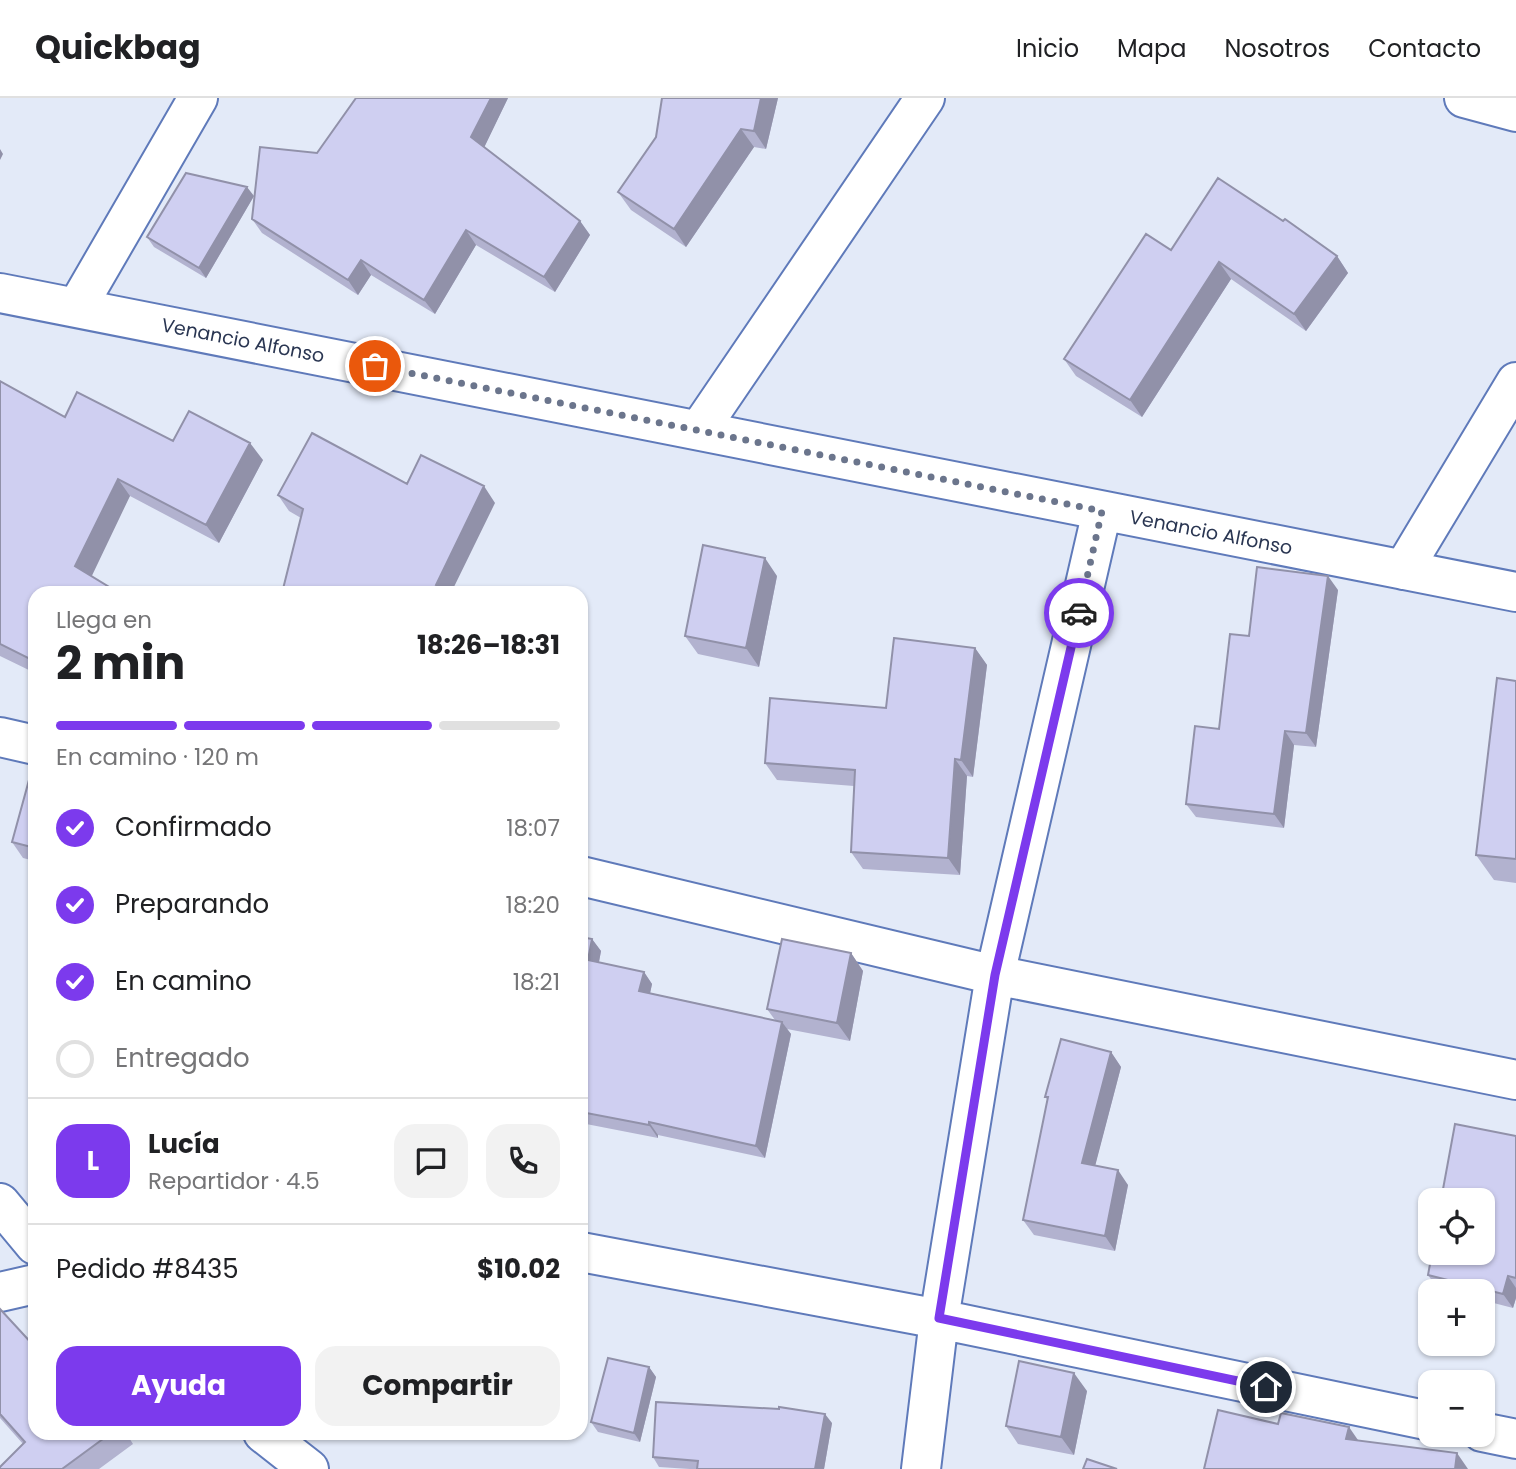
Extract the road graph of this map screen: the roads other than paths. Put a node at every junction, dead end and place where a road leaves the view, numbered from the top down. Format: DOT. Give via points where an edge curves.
graph roads {
  1 [pos="198,98"];
  2 [pos="925,98"];
  3 [pos="1464,98"];
  4 [pos="1516,113"];
  5 [pos="0,293"];
  6 [pos="77,307"];
  7 [pos="1516,382"];
  8 [pos="699,430"];
  9 [pos="1102,511"];
  10 [pos="1403,570"];
  11 [pos="1516,592"];
  12 [pos="0,737"];
  13 [pos="28,743"];
  14 [pos="588,878"];
  15 [pos="995,975"];
  16 [pos="1516,1080"];
  17 [pos="0,1203"];
  18 [pos="28,1237"];
  19 [pos="588,1253"];
  20 [pos="28,1286"];
  21 [pos="0,1292"];
  22 [pos="939,1318"];
  23 [pos="1418,1418"];
  24 [pos="1495,1435"];
  25 [pos="1516,1439"];
  26 [pos="272,1440"];
  27 [pos="309,1469"];
  28 [pos="921,1469"];
  1 -- 6 [label="street"];
  2 -- 8 [label="street"];
  3 -- 4 [label="street"];
  5 -- 6 [label="street, Venancio Alfonso"];
  6 -- 8 [label="street, Venancio Alfonso"];
  7 -- 10 [label="street"];
  8 -- 9 [label="street, Venancio Alfonso"];
  9 -- 10 [label="street, Venancio Alfonso"];
  9 -- 15 [label="street"];
  10 -- 11 [label="street, Venancio Alfonso"];
  12 -- 13 [label="street"];
  14 -- 15 [label="street"];
  15 -- 16 [label="street"];
  15 -- 22 [label="street"];
  17 -- 18 [label="street"];
  19 -- 22 [label="street"];
  20 -- 21 [label="street"];
  22 -- 23 [label="street"];
  22 -- 28 [label="street"];
  24 -- 25 [label="street"];
  26 -- 27 [label="street"];
}
